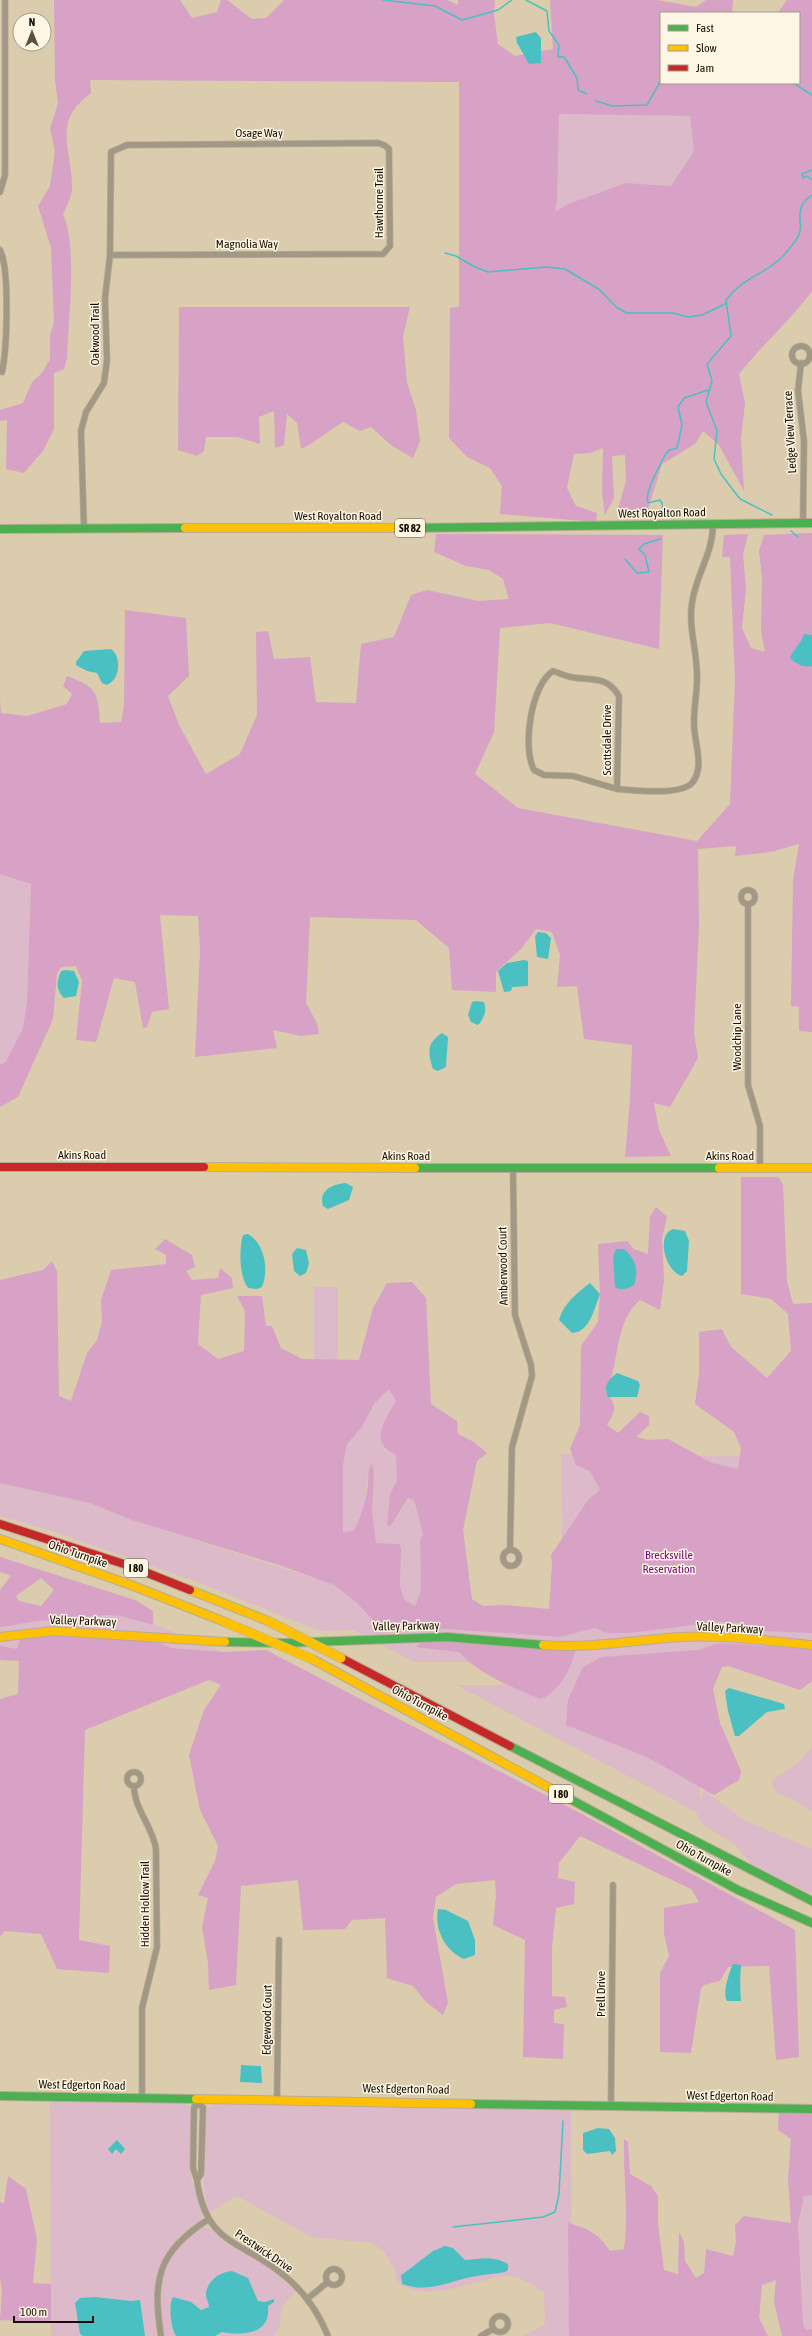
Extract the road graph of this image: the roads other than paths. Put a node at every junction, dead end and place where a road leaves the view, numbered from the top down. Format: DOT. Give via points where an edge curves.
graph roads {
  1 [pos="5,0"];
  2 [pos="3,50"];
  3 [pos="127,145"];
  4 [pos="3,148"];
  5 [pos="389,149"];
  6 [pos="0,192"];
  7 [pos="0,250"];
  8 [pos="383,254"];
  9 [pos="110,255"];
  10 [pos="801,363"];
  11 [pos="2,372"];
  12 [pos="808,523"];
  13 [pos="713,524"];
  14 [pos="84,528"];
  15 [pos="4,529"];
  16 [pos="617,789"];
  17 [pos="748,904"];
  18 [pos="0,1167"];
  19 [pos="513,1168"];
  20 [pos="760,1168"];
  21 [pos="812,1168"];
  22 [pos="0,1524"];
  23 [pos="0,1540"];
  24 [pos="510,1550"];
  25 [pos="0,1637"];
  26 [pos="812,1645"];
  27 [pos="134,1786"];
  28 [pos="613,1885"];
  29 [pos="812,1901"];
  30 [pos="812,1923"];
  31 [pos="279,1940"];
  32 [pos="0,2096"];
  33 [pos="142,2098"];
  34 [pos="277,2100"];
  35 [pos="198,2101"];
  36 [pos="611,2104"];
  37 [pos="812,2109"];
  38 [pos="197,2180"];
  39 [pos="209,2219"];
  40 [pos="328,2282"];
  41 [pos="307,2299"];
  42 [pos="493,2329"];
  43 [pos="161,2336"];
  44 [pos="328,2336"];
  45 [pos="481,2336"];
  1 -- 2 [label="street"];
  2 -- 4 [label="street"];
  3 -- 5 [label="street, Osage Way" via="378,143"];
  3 -- 9 [label="street, Oakwood Trail" via="111,152"];
  4 -- 6 [label="street" via="5,175"];
  5 -- 8 [label="street, Hawthorne Trail" via="390,246"];
  7 -- 11 [label="street" via="5,277 5,358"];
  8 -- 9 [label="street, Magnolia Way"];
  9 -- 14 [label="street, Oakwood Trail" via="104,383 86,412 81,431"];
  10 -- 12 [label="street, Ledge View Terrace" via="798,391 804,441"];
  12 -- 13 [label="main road, West Royalton Road / SR 82"];
  13 -- 14 [label="main road, West Royalton Road / SR 82" via="563,527"];
  13 -- 16 [label="street, Scottsdale Drive" via="713,541 696,586 691,617 697,678 694,728 697,740 697,774 688,787 679,790"];
  14 -- 15 [label="main road, West Royalton Road / SR 82"];
  16 -- 16 [label="street, Scottsdale Drive" via="619,696 613,686 604,681 570,677 553,671 546,675 530,714 530,758 534,770 544,775 572,776"];
  17 -- 20 [label="street, Woodchip Lane" via="748,1085 760,1126"];
  18 -- 19 [label="main road, Akins Road"];
  19 -- 20 [label="main road, Akins Road"];
  19 -- 24 [label="street, Amberwood Court" via="515,1315 532,1376 512,1447"];
  20 -- 21 [label="main road, Akins Road"];
  22 -- 29 [label="main road, Ohio Turnpike / I 80, bridge" via="130,1566 268,1621"];
  23 -- 30 [label="main road, Ohio Turnpike / I 80, bridge" via="131,1585 312,1659 738,1890"];
  25 -- 26 [label="main road, Valley Parkway" via="54,1631 276,1643 447,1637 554,1646 714,1637"];
  27 -- 33 [label="street, Hidden Hollow Trail" via="135,1799 153,1836 156,1849 157,1947 142,2008"];
  28 -- 36 [label="street, Prell Drive"];
  31 -- 34 [label="street, Edgewood Court"];
  32 -- 33 [label="main road, West Edgerton Road"];
  33 -- 35 [label="main road, West Edgerton Road"];
  34 -- 35 [label="main road, West Edgerton Road"];
  34 -- 36 [label="main road, West Edgerton Road"];
  35 -- 38 [label="street, Prestwick Drive" via="194,2107 193,2153 193,2172"];
  35 -- 38 [label="street, Prestwick Drive" via="202,2107 201,2174"];
  36 -- 37 [label="main road, West Edgerton Road"];
  38 -- 39 [label="street, Prestwick Drive" via="201,2201"];
  39 -- 41 [label="street, Prestwick Drive" via="223,2236 276,2269"];
  39 -- 43 [label="street" via="180,2240 163,2266 156,2296"];
  40 -- 41 [label="street"];
  41 -- 44 [label="street, Prestwick Drive"];
  42 -- 45 [label="street"];
}
